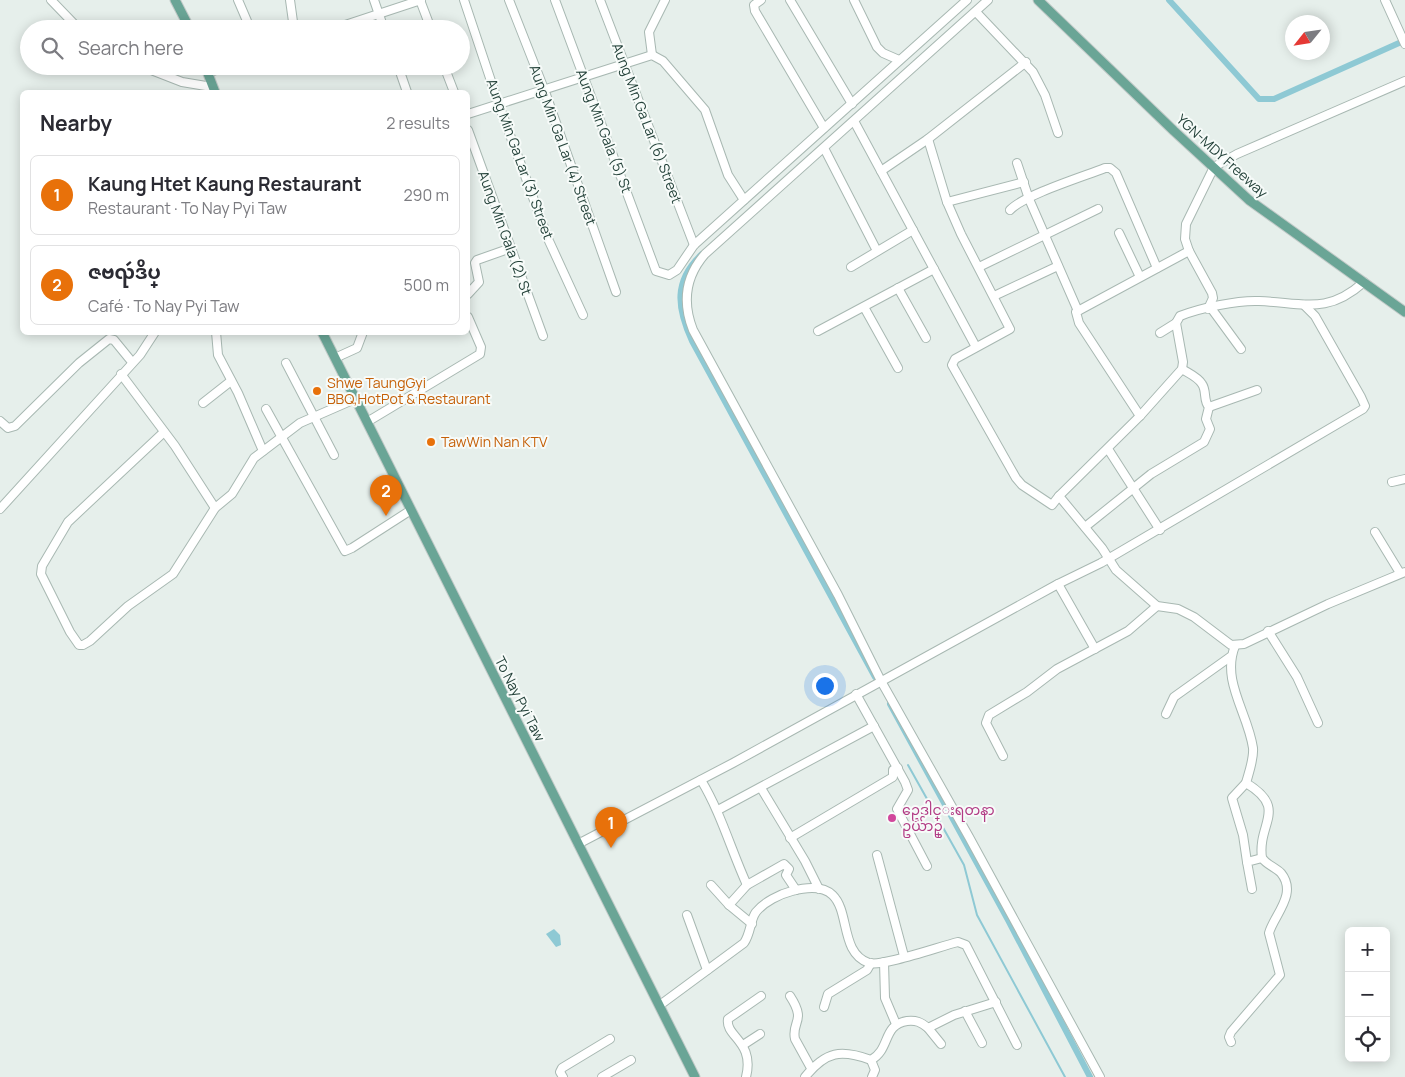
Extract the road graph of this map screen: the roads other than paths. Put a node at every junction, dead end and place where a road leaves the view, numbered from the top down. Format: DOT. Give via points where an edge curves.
graph roads {
  1 [pos="51,0"];
  2 [pos="175,0"];
  3 [pos="238,0"];
  4 [pos="290,0"];
  5 [pos="374,0"];
  6 [pos="420,0"];
  7 [pos="464,0"];
  8 [pos="509,0"];
  9 [pos="555,0"];
  10 [pos="600,0"];
  11 [pos="665,0"];
  12 [pos="761,0"];
  13 [pos="790,0"];
  14 [pos="854,0"];
  15 [pos="967,0"];
  16 [pos="988,0"];
  17 [pos="1038,0"];
  18 [pos="1385,0"];
  19 [pos="976,12"];
  20 [pos="378,13"];
  21 [pos="70,20"];
  22 [pos="185,20"];
  23 [pos="247,20"];
  24 [pos="293,20"];
  25 [pos="358,20"];
  26 [pos="381,20"];
  27 [pos="428,20"];
  28 [pos="1405,44"];
  29 [pos="652,54"];
  30 [pos="899,60"];
  31 [pos="1026,62"];
  32 [pos="624,63"];
  33 [pos="164,75"];
  34 [pos="209,75"];
  35 [pos="401,75"];
  36 [pos="447,75"];
  37 [pos="584,76"];
  38 [pos="1405,80"];
  39 [pos="544,89"];
  40 [pos="214,90"];
  41 [pos="407,90"];
  42 [pos="453,90"];
  43 [pos="852,104"];
  44 [pos="499,105"];
  45 [pos="470,113"];
  46 [pos="854,121"];
  47 [pos="824,128"];
  48 [pos="1058,133"];
  49 [pos="470,136"];
  50 [pos="928,139"];
  51 [pos="824,148"];
  52 [pos="1017,163"];
  53 [pos="1214,167"];
  54 [pos="881,170"];
  55 [pos="1024,182"];
  56 [pos="1029,199"];
  57 [pos="744,200"];
  58 [pos="947,202"];
  59 [pos="1098,209"];
  60 [pos="1010,210"];
  61 [pos="913,230"];
  62 [pos="1119,233"];
  63 [pos="1045,234"];
  64 [pos="694,246"];
  65 [pos="510,248"];
  66 [pos="877,251"];
  67 [pos="1189,251"];
  68 [pos="1058,266"];
  69 [pos="851,267"];
  70 [pos="978,267"];
  71 [pos="1157,268"];
  72 [pos="934,269"];
  73 [pos="1140,277"];
  74 [pos="1364,282"];
  75 [pos="898,288"];
  76 [pos="470,290"];
  77 [pos="616,292"];
  78 [pos="994,296"];
  79 [pos="1304,305"];
  80 [pos="864,307"];
  81 [pos="1209,308"];
  82 [pos="1078,311"];
  83 [pos="1405,312"];
  84 [pos="583,315"];
  85 [pos="470,321"];
  86 [pos="1176,323"];
  87 [pos="818,330"];
  88 [pos="1160,333"];
  89 [pos="153,335"];
  90 [pos="216,335"];
  91 [pos="324,335"];
  92 [pos="362,335"];
  93 [pos="543,336"];
  94 [pos="926,338"];
  95 [pos="976,347"];
  96 [pos="1241,349"];
  97 [pos="335,358"];
  98 [pos="132,362"];
  99 [pos="286,363"];
  100 [pos="898,368"];
  101 [pos="1182,369"];
  102 [pos="121,374"];
  103 [pos="231,381"];
  104 [pos="1257,390"];
  105 [pos="355,399"];
  106 [pos="203,403"];
  107 [pos="1208,407"];
  108 [pos="266,409"];
  109 [pos="313,416"];
  110 [pos="1140,416"];
  111 [pos="0,421"];
  112 [pos="368,422"];
  113 [pos="164,432"];
  114 [pos="282,437"];
  115 [pos="1108,449"];
  116 [pos="263,451"];
  117 [pos="334,455"];
  118 [pos="1405,479"];
  119 [pos="1392,482"];
  120 [pos="1134,487"];
  121 [pos="1059,496"];
  122 [pos="215,508"];
  123 [pos="0,509"];
  124 [pos="411,510"];
  125 [pos="1085,527"];
  126 [pos="1160,530"];
  127 [pos="1375,532"];
  128 [pos="1108,558"];
  129 [pos="1402,572"];
  130 [pos="1058,584"];
  131 [pos="1157,606"];
  132 [pos="1268,631"];
  133 [pos="1235,646"];
  134 [pos="1095,649"];
  135 [pos="1230,657"];
  136 [pos="878,682"];
  137 [pos="856,694"];
  138 [pos="1166,714"];
  139 [pos="1318,723"];
  140 [pos="874,726"];
  141 [pos="1004,756"];
  142 [pos="898,768"];
  143 [pos="701,780"];
  144 [pos="1246,783"];
  145 [pos="761,788"];
  146 [pos="718,810"];
  147 [pos="790,838"];
  148 [pos="578,844"];
  149 [pos="876,855"];
  150 [pos="1262,858"];
  151 [pos="1247,862"];
  152 [pos="927,866"];
  153 [pos="747,884"];
  154 [pos="711,885"];
  155 [pos="819,889"];
  156 [pos="1252,889"];
  157 [pos="796,890"];
  158 [pos="729,905"];
  159 [pos="687,915"];
  160 [pos="752,924"];
  161 [pos="904,956"];
  162 [pos="884,962"];
  163 [pos="871,963"];
  164 [pos="707,970"];
  165 [pos="761,996"];
  166 [pos="790,996"];
  167 [pos="996,1002"];
  168 [pos="660,1005"];
  169 [pos="824,1007"];
  170 [pos="965,1011"];
  171 [pos="896,1024"];
  172 [pos="928,1028"];
  173 [pos="760,1034"];
  174 [pos="610,1039"];
  175 [pos="1231,1042"];
  176 [pos="982,1043"];
  177 [pos="941,1044"];
  178 [pos="743,1045"];
  179 [pos="1017,1045"];
  180 [pos="631,1060"];
  181 [pos="872,1060"];
  182 [pos="811,1068"];
  183 [pos="563,1077"];
  184 [pos="602,1077"];
  185 [pos="695,1077"];
  186 [pos="746,1077"];
  187 [pos="806,1077"];
  188 [pos="872,1077"];
  189 [pos="1100,1077"];
  1 -- 21 [label="street"];
  2 -- 22 [label="main road"];
  3 -- 23 [label="street"];
  4 -- 24 [label="street"];
  5 -- 20 [label="street"];
  6 -- 20 [label="street"];
  6 -- 27 [label="street"];
  7 -- 44 [label="street, Aung Min Ga Lar (3) Street"];
  8 -- 39 [label="street, Aung Min Ga Lar (4) Street"];
  9 -- 37 [label="street, Aung Min Gala (5) St"];
  10 -- 32 [label="street, Aung Min Ga Lar (6) Street"];
  11 -- 29 [label="street" via="649,32"];
  12 -- 47 [label="street" via="754,5 755,12"];
  13 -- 43 [label="street"];
  14 -- 30 [label="street" via="877,48"];
  15 -- 30 [label="street"];
  16 -- 19 [label="street"];
  17 -- 53 [label="main road, YGN-MDY Freeway"];
  18 -- 28 [label="street"];
  19 -- 31 [label="street"];
  19 -- 46 [label="street"];
  20 -- 25 [label="street"];
  20 -- 26 [label="street"];
  29 -- 32 [label="street"];
  29 -- 57 [label="street" via="663,61 705,110 728,175"];
  30 -- 43 [label="street"];
  31 -- 48 [label="street" via="1040,83"];
  31 -- 50 [label="street"];
  32 -- 37 [label="street"];
  32 -- 64 [label="street, Aung Min Ga Lar (6) Street"];
  33 -- 40 [label="street"];
  34 -- 40 [label="main road"];
  35 -- 41 [label="street"];
  36 -- 42 [label="street"];
  37 -- 39 [label="street"];
  37 -- 64 [label="street, Aung Min Gala (5) St" via="658,273 674,273"];
  38 -- 53 [label="street"];
  39 -- 44 [label="street"];
  39 -- 77 [label="street, Aung Min Ga Lar (4) Street"];
  43 -- 47 [label="street"];
  44 -- 45 [label="street"];
  44 -- 84 [label="street, Aung Min Ga Lar (3) Street" via="549,241"];
  46 -- 51 [label="street"];
  46 -- 54 [label="street"];
  47 -- 57 [label="street"];
  49 -- 65 [label="street, Aung Min Gala (2) St"];
  50 -- 54 [label="street"];
  50 -- 58 [label="street"];
  51 -- 66 [label="street"];
  51 -- 136 [label="street" via="696,264 687,286 686,307 693,330 838,595"];
  52 -- 55 [label="street"];
  53 -- 67 [label="street" via="1186,224 1185,239"];
  53 -- 74 [label="main road, YGN-MDY Freeway" via="1271,217"];
  54 -- 61 [label="street"];
  55 -- 56 [label="street"];
  55 -- 58 [label="street"];
  56 -- 60 [label="street"];
  56 -- 63 [label="street"];
  56 -- 71 [label="street" via="1110,168 1116,173"];
  57 -- 64 [label="street"];
  58 -- 70 [label="street"];
  59 -- 63 [label="street"];
  61 -- 66 [label="street"];
  61 -- 72 [label="street"];
  62 -- 73 [label="street"];
  63 -- 68 [label="street"];
  63 -- 70 [label="street"];
  65 -- 76 [label="street" via="477,260 480,282"];
  65 -- 93 [label="street, Aung Min Gala (2) St"];
  66 -- 69 [label="street"];
  67 -- 71 [label="street"];
  67 -- 81 [label="street" via="1212,293"];
  68 -- 78 [label="street"];
  68 -- 82 [label="street"];
  70 -- 78 [label="street"];
  71 -- 73 [label="street"];
  72 -- 75 [label="street"];
  72 -- 95 [label="street"];
  73 -- 82 [label="street"];
  74 -- 79 [label="street" via="1335,302"];
  74 -- 83 [label="main road, YGN-MDY Freeway"];
  75 -- 80 [label="street"];
  75 -- 94 [label="street"];
  78 -- 95 [label="street" via="1010,329"];
  79 -- 81 [label="street" via="1251,301"];
  79 -- 126 [label="street" via="1319,323 1364,408"];
  80 -- 87 [label="street"];
  80 -- 100 [label="street"];
  81 -- 86 [label="street" via="1184,315"];
  81 -- 96 [label="street"];
  82 -- 110 [label="street" via="1079,323"];
  85 -- 112 [label="street" via="482,347 480,354"];
  86 -- 88 [label="street"];
  86 -- 101 [label="street"];
  89 -- 98 [label="street"];
  90 -- 103 [label="street" via="218,355"];
  91 -- 97 [label="main road, To Nay Pyi Taw"];
  92 -- 97 [label="street" via="356,348"];
  95 -- 121 [label="street" via="952,363 999,450 1022,486 1052,505"];
  97 -- 105 [label="main road, To Nay Pyi Taw"];
  98 -- 102 [label="street"];
  98 -- 111 [label="street" via="109,338 14,426 8,428"];
  99 -- 109 [label="street"];
  101 -- 107 [label="street" via="1202,384"];
  101 -- 110 [label="street"];
  102 -- 113 [label="street"];
  102 -- 123 [label="street"];
  103 -- 106 [label="street"];
  103 -- 116 [label="street"];
  104 -- 107 [label="street"];
  105 -- 109 [label="street"];
  105 -- 112 [label="main road, To Nay Pyi Taw"];
  107 -- 120 [label="street" via="1206,419 1210,429 1204,442"];
  108 -- 114 [label="street"];
  109 -- 114 [label="street"];
  109 -- 117 [label="street"];
  110 -- 115 [label="street"];
  112 -- 124 [label="main road, To Nay Pyi Taw"];
  113 -- 122 [label="street"];
  113 -- 122 [label="street" via="68,522 42,566 41,574 70,632 80,645 90,641 128,606 173,574"];
  114 -- 116 [label="street"];
  114 -- 124 [label="street" via="345,550"];
  115 -- 120 [label="street"];
  115 -- 121 [label="street"];
  116 -- 122 [label="street" via="244,472 232,494"];
  118 -- 119 [label="street"];
  120 -- 125 [label="street"];
  120 -- 126 [label="street"];
  121 -- 125 [label="street"];
  124 -- 148 [label="main road, To Nay Pyi Taw"];
  125 -- 128 [label="street"];
  126 -- 128 [label="street"];
  127 -- 129 [label="street"];
  128 -- 130 [label="street"];
  128 -- 131 [label="street"];
  129 -- 132 [label="street"];
  130 -- 134 [label="street"];
  130 -- 136 [label="street"];
  131 -- 133 [label="street" via="1184,612"];
  131 -- 134 [label="street" via="1135,626"];
  132 -- 133 [label="street"];
  132 -- 139 [label="street" via="1300,683"];
  133 -- 135 [label="street"];
  134 -- 141 [label="street" via="1057,669 988,715 986,723"];
  135 -- 138 [label="street" via="1174,697"];
  135 -- 144 [label="street" via="1232,679 1253,750"];
  136 -- 137 [label="street"];
  136 -- 189 [label="street" via="969,837"];
  137 -- 140 [label="street"];
  137 -- 143 [label="street"];
  140 -- 142 [label="street"];
  140 -- 145 [label="street"];
  142 -- 147 [label="street" via="893,770 893,777"];
  142 -- 152 [label="street" via="908,790 898,809"];
  143 -- 146 [label="street"];
  143 -- 148 [label="street"];
  144 -- 150 [label="street" via="1260,794 1270,810"];
  144 -- 151 [label="street" via="1232,798"];
  145 -- 146 [label="street"];
  145 -- 147 [label="street"];
  146 -- 153 [label="street"];
  147 -- 155 [label="street"];
  148 -- 168 [label="main road, To Nay Pyi Taw"];
  149 -- 161 [label="street"];
  150 -- 151 [label="street"];
  150 -- 175 [label="street" via="1280,873 1285,886 1284,907 1268,933 1280,975 1231,1032"];
  151 -- 156 [label="street"];
  153 -- 157 [label="street" via="785,864 789,869 786,875"];
  153 -- 158 [label="street"];
  154 -- 158 [label="street"];
  155 -- 157 [label="street"];
  155 -- 163 [label="street" via="828,890 836,897 850,942 863,959"];
  157 -- 160 [label="street" via="761,907 754,914"];
  158 -- 160 [label="street"];
  159 -- 164 [label="street"];
  160 -- 164 [label="street" via="744,943"];
  161 -- 162 [label="street"];
  161 -- 167 [label="street" via="964,943"];
  162 -- 163 [label="street"];
  162 -- 171 [label="street" via="885,998"];
  163 -- 169 [label="street" via="866,970 828,994"];
  164 -- 168 [label="street"];
  165 -- 178 [label="street" via="728,1019 732,1033"];
  166 -- 182 [label="street" via="799,1018 795,1039"];
  167 -- 170 [label="street"];
  167 -- 179 [label="street"];
  168 -- 185 [label="main road, To Nay Pyi Taw"];
  170 -- 172 [label="street"];
  170 -- 176 [label="street"];
  171 -- 172 [label="street" via="917,1021"];
  171 -- 181 [label="street" via="881,1052"];
  172 -- 177 [label="street"];
  173 -- 178 [label="street"];
  174 -- 183 [label="street" via="562,1068"];
  178 -- 186 [label="street" via="748,1062"];
  180 -- 184 [label="street"];
  181 -- 182 [label="street" via="838,1053"];
  181 -- 188 [label="street" via="875,1070"];
  182 -- 187 [label="street"];
}
